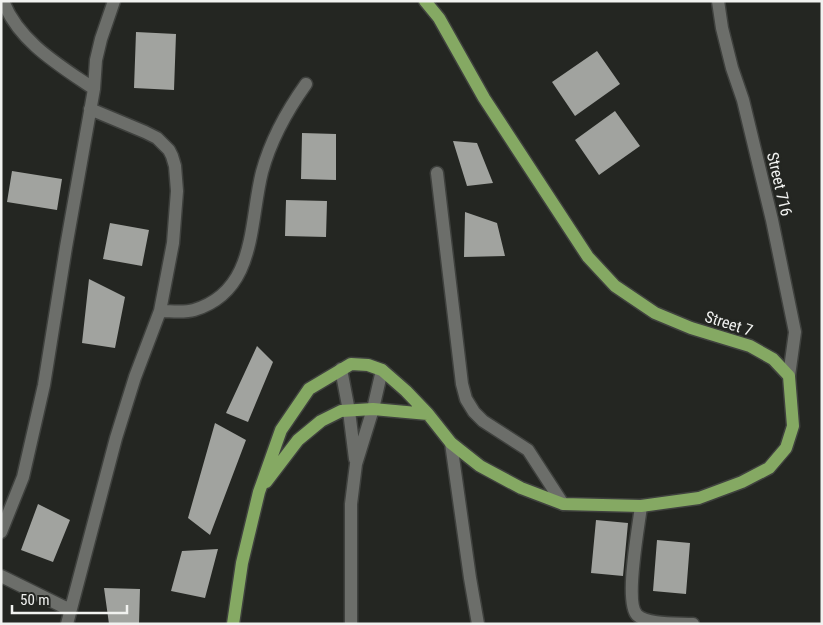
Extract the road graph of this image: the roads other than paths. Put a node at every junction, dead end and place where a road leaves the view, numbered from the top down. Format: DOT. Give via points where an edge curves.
graph roads {
  1 [pos="2,1"];
  2 [pos="114,1"];
  3 [pos="425,1"];
  4 [pos="718,1"];
  5 [pos="306,84"];
  6 [pos="94,89"];
  7 [pos="90,109"];
  8 [pos="437,173"];
  9 [pos="160,311"];
  10 [pos="341,369"];
  11 [pos="382,370"];
  12 [pos="789,376"];
  13 [pos="373,410"];
  14 [pos="349,411"];
  15 [pos="428,414"];
  16 [pos="451,443"];
  17 [pos="356,464"];
  18 [pos="259,492"];
  19 [pos="563,504"];
  20 [pos="641,506"];
  21 [pos="1,532"];
  22 [pos="1,576"];
  23 [pos="70,610"];
  24 [pos="67,624"];
  25 [pos="233,624"];
  26 [pos="350,624"];
  27 [pos="478,624"];
  28 [pos="693,624"];
  1 -- 6 [label="street" via="21,33"];
  2 -- 6 [label="street" via="96,60"];
  3 -- 12 [label="main road, Street 7" via="439,18 484,98 588,256 615,286 655,313 750,346 773,359"];
  4 -- 12 [label="street, Street 716" via="722,28 772,220 795,332"];
  5 -- 9 [label="street" via="287,110 276,133 262,172 249,244 234,284 193,310"];
  6 -- 7 [label="street"];
  7 -- 9 [label="street" via="158,138 172,156 177,191 173,244"];
  7 -- 21 [label="street" via="44,386 23,477"];
  8 -- 19 [label="street" via="466,399 483,421 528,450"];
  9 -- 23 [label="street" via="116,438"];
  10 -- 11 [label="main road" via="351,364 368,364"];
  10 -- 14 [label="street"];
  10 -- 18 [label="main road" via="309,389 281,430"];
  11 -- 13 [label="street"];
  11 -- 15 [label="main road"];
  12 -- 20 [label="main road" via="794,426 786,448 769,468 699,498"];
  13 -- 14 [label="main road"];
  13 -- 15 [label="main road"];
  13 -- 17 [label="street"];
  14 -- 17 [label="street"];
  14 -- 18 [label="main road" via="341,411 321,421 298,440"];
  15 -- 16 [label="main road"];
  16 -- 19 [label="main road" via="480,466 521,488"];
  16 -- 27 [label="street"];
  17 -- 26 [label="street" via="351,504"];
  18 -- 25 [label="main road" via="242,562"];
  19 -- 20 [label="main road"];
  20 -- 28 [label="street" via="631,585 633,608 636,614 654,622"];
  22 -- 23 [label="street"];
  23 -- 24 [label="street"];
}
